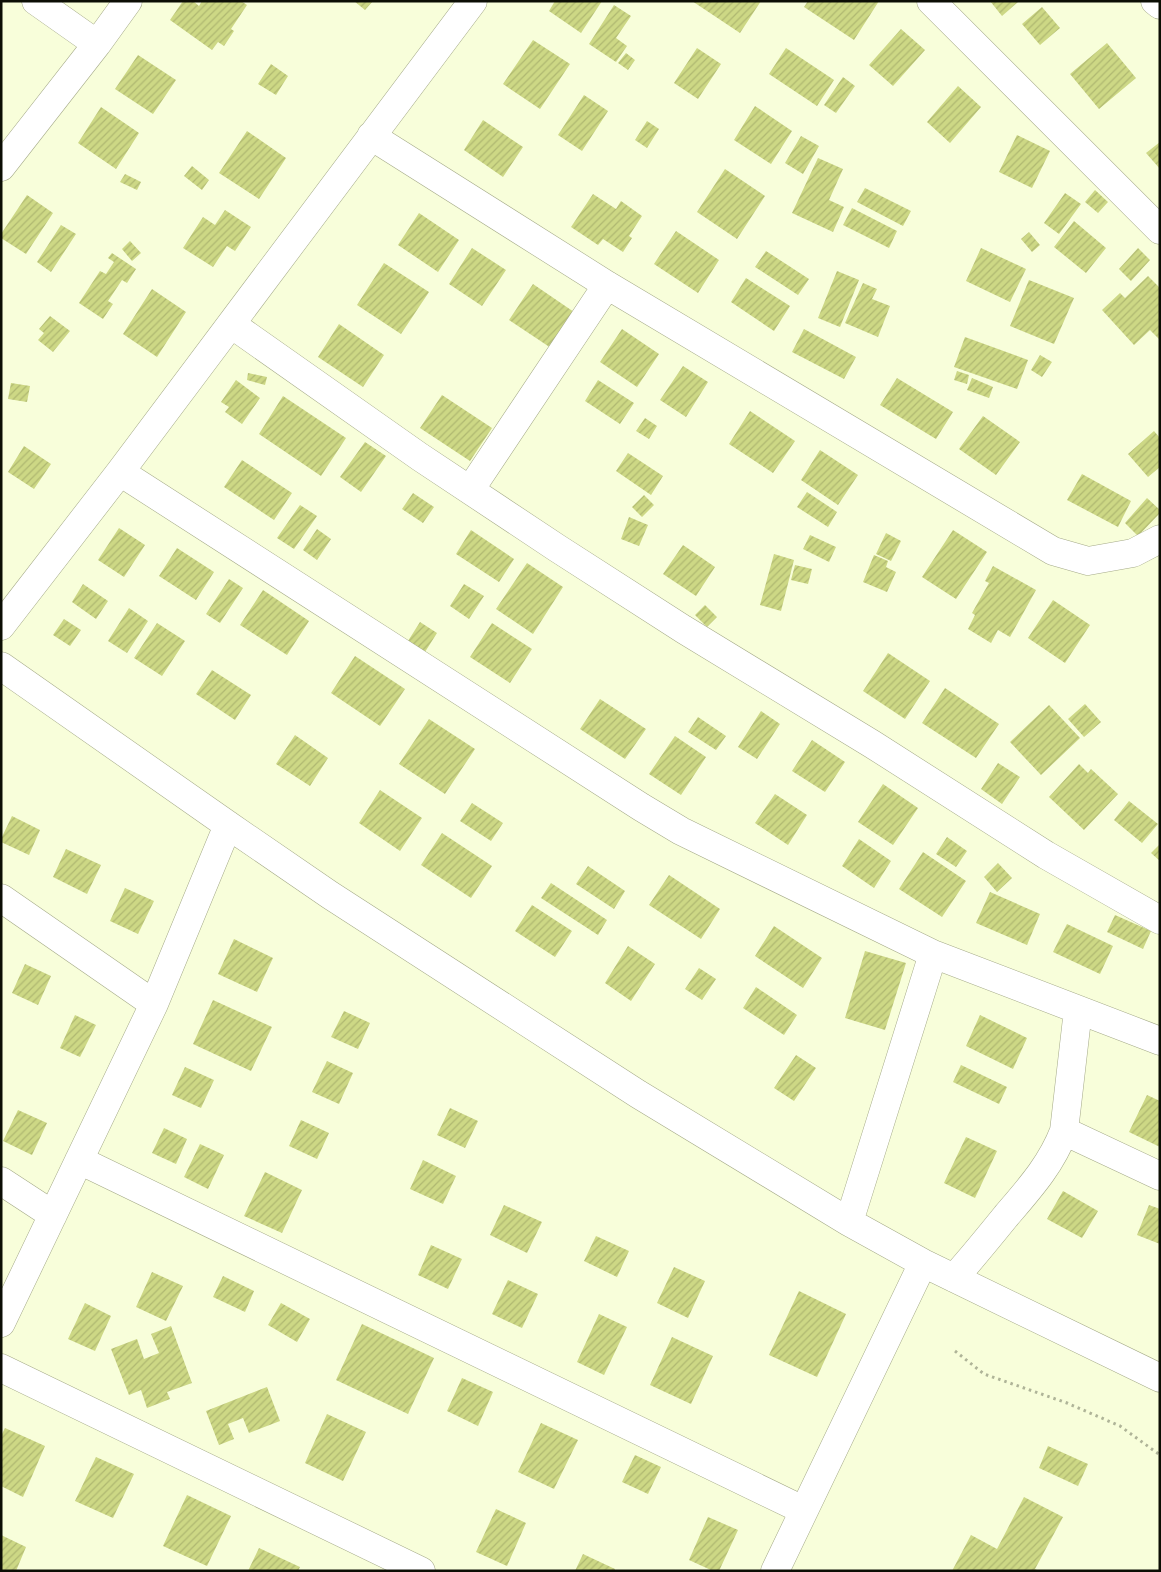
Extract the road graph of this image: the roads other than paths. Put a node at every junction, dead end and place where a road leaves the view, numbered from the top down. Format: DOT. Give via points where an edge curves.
graph roads {
  1 [pos="36,1"];
  2 [pos="128,1"];
  3 [pos="473,1"];
  4 [pos="931,1"];
  5 [pos="1156,1"];
  6 [pos="1160,5"];
  7 [pos="97,44"];
  8 [pos="371,136"];
  9 [pos="1,167"];
  10 [pos="1160,230"];
  11 [pos="607,285"];
  12 [pos="230,324"];
  13 [pos="120,472"];
  14 [pos="470,490"];
  15 [pos="1160,538"];
  16 [pos="1,626"];
  17 [pos="1,666"];
  18 [pos="228,825"];
  19 [pos="1,898"];
  20 [pos="1160,920"];
  21 [pos="933,954"];
  22 [pos="154,1004"];
  23 [pos="1078,1010"];
  24 [pos="1160,1041"];
  25 [pos="1064,1131"];
  26 [pos="79,1160"];
  27 [pos="1160,1176"];
  28 [pos="1,1180"];
  29 [pos="53,1215"];
  30 [pos="849,1222"];
  31 [pos="923,1263"];
  32 [pos="954,1278"];
  33 [pos="1,1322"];
  34 [pos="1,1368"];
  35 [pos="1160,1378"];
  36 [pos="804,1510"];
  37 [pos="421,1571"];
  38 [pos="775,1571"];
  1 -- 7 [label="street"];
  2 -- 7 [label="street"];
  3 -- 8 [label="street"];
  4 -- 10 [label="street"];
  5 -- 6 [label="street"];
  7 -- 9 [label="street"];
  8 -- 11 [label="street"];
  8 -- 12 [label="street"];
  11 -- 14 [label="street"];
  11 -- 15 [label="street" via="1053,551 1088,561 1133,553"];
  12 -- 13 [label="street"];
  12 -- 14 [label="street"];
  13 -- 16 [label="street"];
  13 -- 21 [label="street" via="681,831"];
  14 -- 20 [label="street" via="683,629 872,744 1046,856"];
  17 -- 18 [label="street"];
  18 -- 22 [label="street"];
  18 -- 30 [label="street" via="330,895 638,1094"];
  19 -- 22 [label="street"];
  21 -- 23 [label="street"];
  21 -- 30 [label="street"];
  22 -- 26 [label="street"];
  23 -- 24 [label="street"];
  23 -- 25 [label="street"];
  25 -- 27 [label="street"];
  25 -- 32 [label="street" via="1040,1177"];
  26 -- 29 [label="street"];
  26 -- 36 [label="street"];
  28 -- 29 [label="street"];
  29 -- 33 [label="street"];
  30 -- 31 [label="street"];
  31 -- 32 [label="street"];
  31 -- 36 [label="street"];
  32 -- 35 [label="street"];
  34 -- 37 [label="street"];
  36 -- 38 [label="street"];
}
